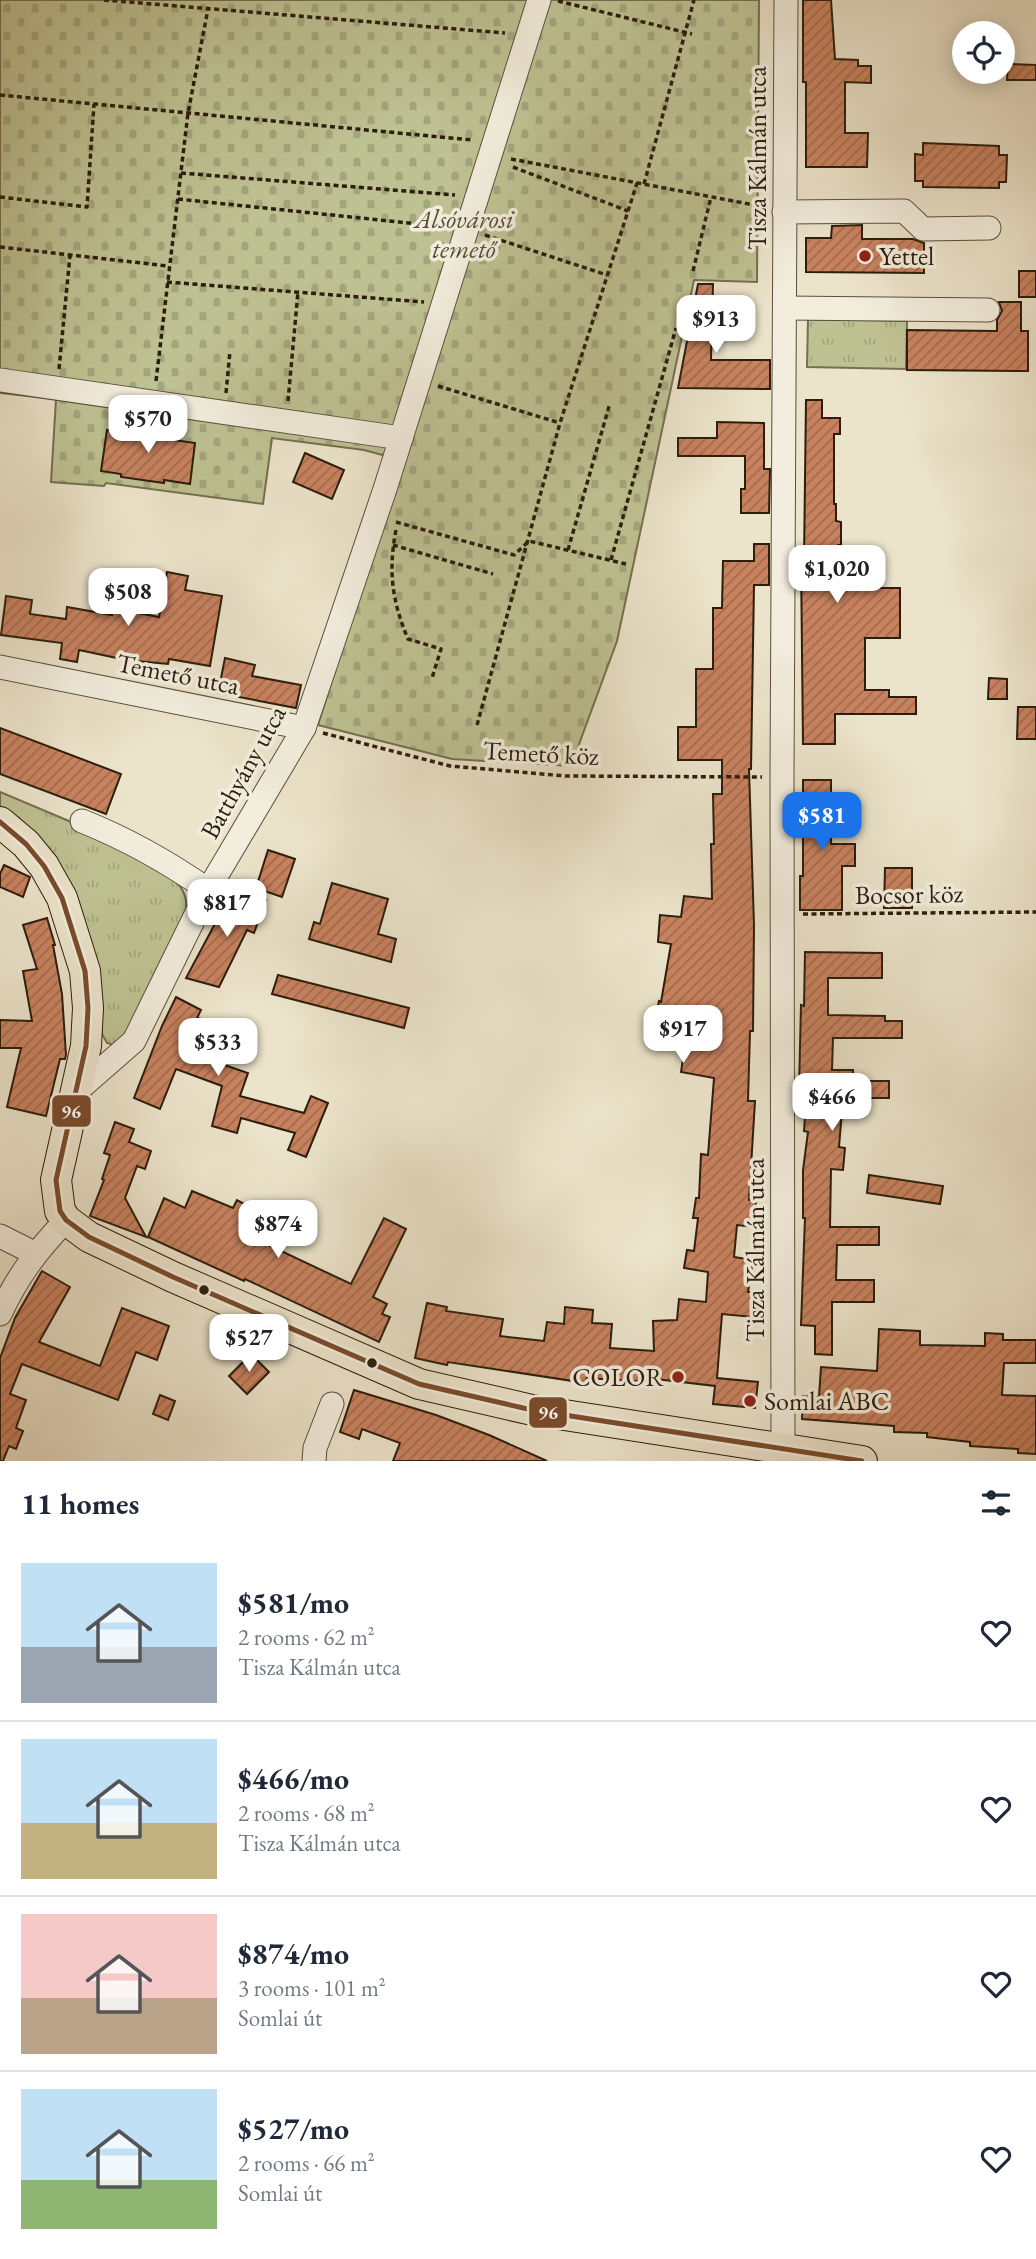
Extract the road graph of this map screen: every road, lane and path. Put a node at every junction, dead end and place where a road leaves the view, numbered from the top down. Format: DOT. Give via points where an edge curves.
graph roads {
  1 [pos="104,0"];
  2 [pos="539,0"];
  3 [pos="554,0"];
  4 [pos="694,0"];
  5 [pos="786,0"];
  6 [pos="208,9"];
  7 [pos="685,32"];
  8 [pos="692,34"];
  9 [pos="528,35"];
  10 [pos="0,95"];
  11 [pos="94,104"];
  12 [pos="188,113"];
  13 [pos="493,149"];
  14 [pos="513,167"];
  15 [pos="181,173"];
  16 [pos="636,183"];
  17 [pos="644,184"];
  18 [pos="0,197"];
  19 [pos="478,197"];
  20 [pos="711,197"];
  21 [pos="178,199"];
  22 [pos="628,211"];
  23 [pos="784,211"];
  24 [pos="989,228"];
  25 [pos="467,230"];
  26 [pos="0,247"];
  27 [pos="70,255"];
  28 [pos="169,266"];
  29 [pos="693,271"];
  30 [pos="607,275"];
  31 [pos="167,282"];
  32 [pos="298,292"];
  33 [pos="444,303"];
  34 [pos="785,308"];
  35 [pos="988,310"];
  36 [pos="676,328"];
  37 [pos="230,351"];
  38 [pos="0,380"];
  39 [pos="419,380"];
  40 [pos="57,388"];
  41 [pos="153,402"];
  42 [pos="610,403"];
  43 [pos="224,413"];
  44 [pos="286,421"];
  45 [pos="560,423"];
  46 [pos="401,438"];
  47 [pos="386,520"];
  48 [pos="529,541"];
  49 [pos="393,545"];
  50 [pos="568,550"];
  51 [pos="611,560"];
  52 [pos="626,564"];
  53 [pos="492,574"];
  54 [pos="0,667"];
  55 [pos="432,678"];
  56 [pos="477,725"];
  57 [pos="304,727"];
  58 [pos="782,778"];
  59 [pos="82,821"];
  60 [pos="0,822"];
  61 [pos="208,890"];
  62 [pos="1036,912"];
  63 [pos="783,914"];
  64 [pos="78,1090"];
  65 [pos="66,1220"];
  66 [pos="0,1236"];
  67 [pos="34,1254"];
  68 [pos="0,1314"];
  69 [pos="332,1404"];
  70 [pos="790,1454"];
  71 [pos="314,1461"];
  72 [pos="862,1461"];
  1 -- 6 [label="path"];
  2 -- 9 [label="street, Batthyány utca"];
  3 -- 7 [label="path"];
  4 -- 7 [label="path"];
  5 -- 23 [label="street, Tisza Kálmán utca"];
  6 -- 9 [label="path"];
  6 -- 12 [label="path"];
  7 -- 8 [label="path"];
  7 -- 17 [label="path"];
  9 -- 13 [label="street, Batthyány utca"];
  10 -- 11 [label="path"];
  11 -- 12 [label="path"];
  11 -- 18 [label="path" via="87,207"];
  12 -- 13 [label="path"];
  12 -- 15 [label="path"];
  13 -- 16 [label="path"];
  13 -- 19 [label="street, Batthyány utca"];
  14 -- 22 [label="path"];
  15 -- 19 [label="path"];
  15 -- 21 [label="path"];
  16 -- 17 [label="path"];
  16 -- 22 [label="path"];
  17 -- 20 [label="path"];
  19 -- 25 [label="street, Batthyány utca"];
  20 -- 23 [label="path"];
  20 -- 29 [label="path"];
  21 -- 25 [label="path"];
  21 -- 28 [label="path"];
  22 -- 30 [label="path"];
  23 -- 24 [label="street" via="904,211 923,229"];
  23 -- 34 [label="street, Tisza Kálmán utca"];
  25 -- 30 [label="path"];
  25 -- 33 [label="street, Batthyány utca"];
  26 -- 27 [label="path"];
  27 -- 28 [label="path"];
  27 -- 40 [label="path"];
  28 -- 31 [label="path"];
  30 -- 45 [label="path"];
  31 -- 32 [label="path"];
  31 -- 41 [label="path"];
  32 -- 33 [label="path"];
  32 -- 44 [label="path"];
  33 -- 39 [label="street, Batthyány utca"];
  34 -- 35 [label="street"];
  34 -- 58 [label="street, Tisza Kálmán utca"];
  36 -- 51 [label="path"];
  37 -- 43 [label="path"];
  38 -- 40 [label="street"];
  39 -- 45 [label="path"];
  39 -- 46 [label="street, Batthyány utca"];
  40 -- 41 [label="street"];
  41 -- 43 [label="street"];
  42 -- 50 [label="path"];
  43 -- 44 [label="street"];
  44 -- 46 [label="street"];
  45 -- 48 [label="path"];
  46 -- 47 [label="street, Batthyány utca" via="385,489"];
  47 -- 48 [label="path" via="514,555"];
  47 -- 49 [label="path"];
  47 -- 57 [label="street, Batthyány utca"];
  48 -- 50 [label="path"];
  48 -- 56 [label="path"];
  49 -- 53 [label="path"];
  49 -- 55 [label="path" via="390,557 396,611 408,639 441,649"];
  50 -- 51 [label="path"];
  51 -- 52 [label="path"];
  54 -- 57 [label="street, Temető utca"];
  57 -- 58 [label="path, Temető köz" via="450,766 566,776"];
  57 -- 61 [label="street, Batthyány utca"];
  58 -- 63 [label="street, Tisza Kálmán utca"];
  59 -- 61 [label="street" via="173,865"];
  60 -- 64 [label="main road" via="44,866 62,898 78,946 88,1008"];
  61 -- 64 [label="street, Batthyány utca" via="134,1041"];
  62 -- 63 [label="path, Bocsor köz"];
  63 -- 70 [label="street, Tisza Kálmán utca"];
  64 -- 65 [label="main road" via="56,1181 60,1211"];
  65 -- 67 [label="street"];
  65 -- 70 [label="main road" via="118,1252 419,1384 532,1410"];
  66 -- 67 [label="street"];
  67 -- 68 [label="street"];
  69 -- 71 [label="street"];
  70 -- 72 [label="main road"];
}
